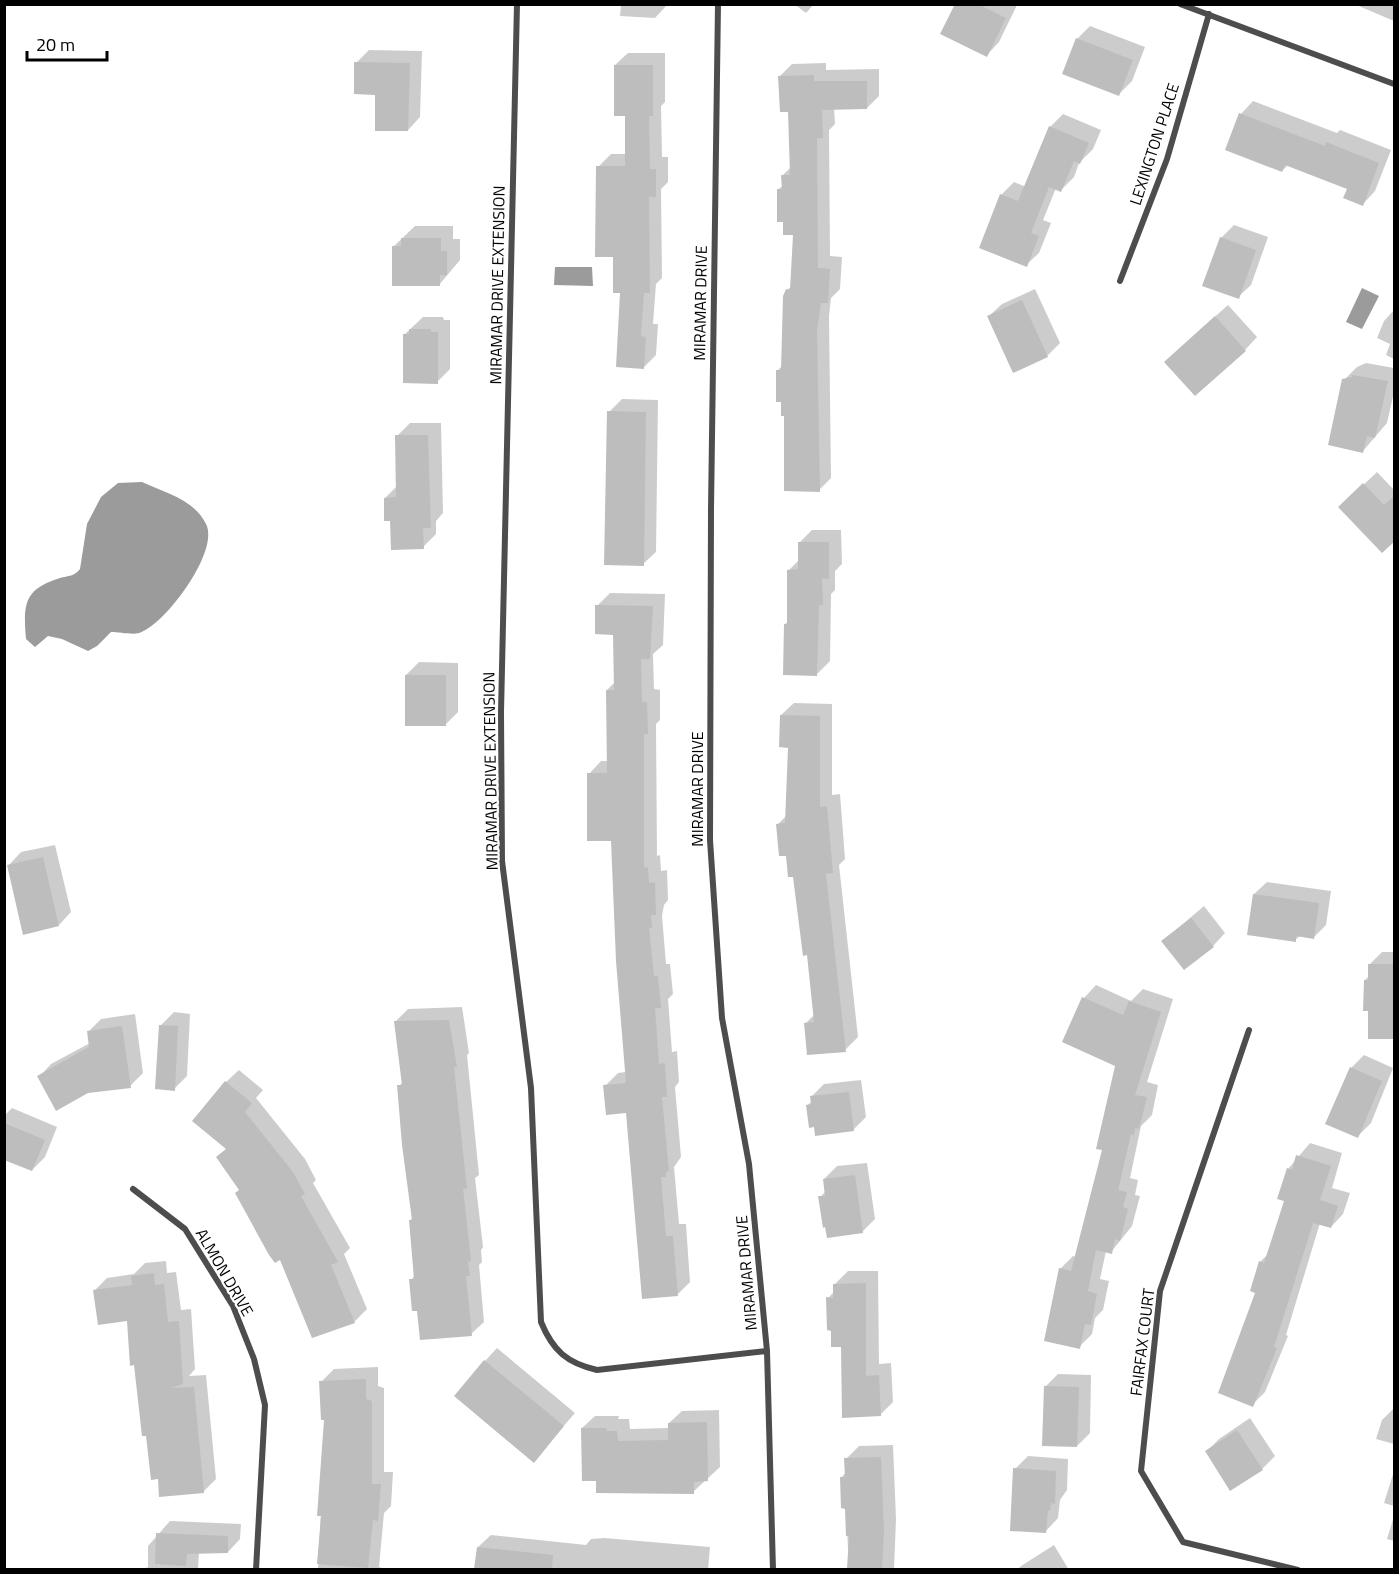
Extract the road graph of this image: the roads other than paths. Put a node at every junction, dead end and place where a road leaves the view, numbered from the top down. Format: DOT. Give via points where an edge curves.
graph roads {
  1 [pos="517,4"];
  2 [pos="718,4"];
  3 [pos="1180,4"];
  4 [pos="1209,15"];
  5 [pos="1395,84"];
  6 [pos="1120,281"];
  7 [pos="1249,1030"];
  8 [pos="133,1190"];
  9 [pos="766,1351"];
  10 [pos="256,1569"];
  11 [pos="773,1569"];
  12 [pos="1298,1569"];
  1 -- 9 [label="street, MIRAMAR DRIVE EXTENSION" via="501,712 502,861 531,1088 541,1322 549,1342 564,1359 597,1370"];
  2 -- 9 [label="street, MIRAMAR DRIVE" via="710,840 722,1018 749,1164"];
  3 -- 4 [label="street"];
  4 -- 5 [label="street"];
  4 -- 6 [label="street, LEXINGTON PLACE" via="1167,159"];
  7 -- 12 [label="street, FAIRFAX COURT" via="1160,1292 1141,1471 1183,1542"];
  8 -- 10 [label="street, ALMON DRIVE" via="185,1229 233,1306 254,1359 265,1405"];
  9 -- 11 [label="street, MIRAMAR DRIVE"];
}
